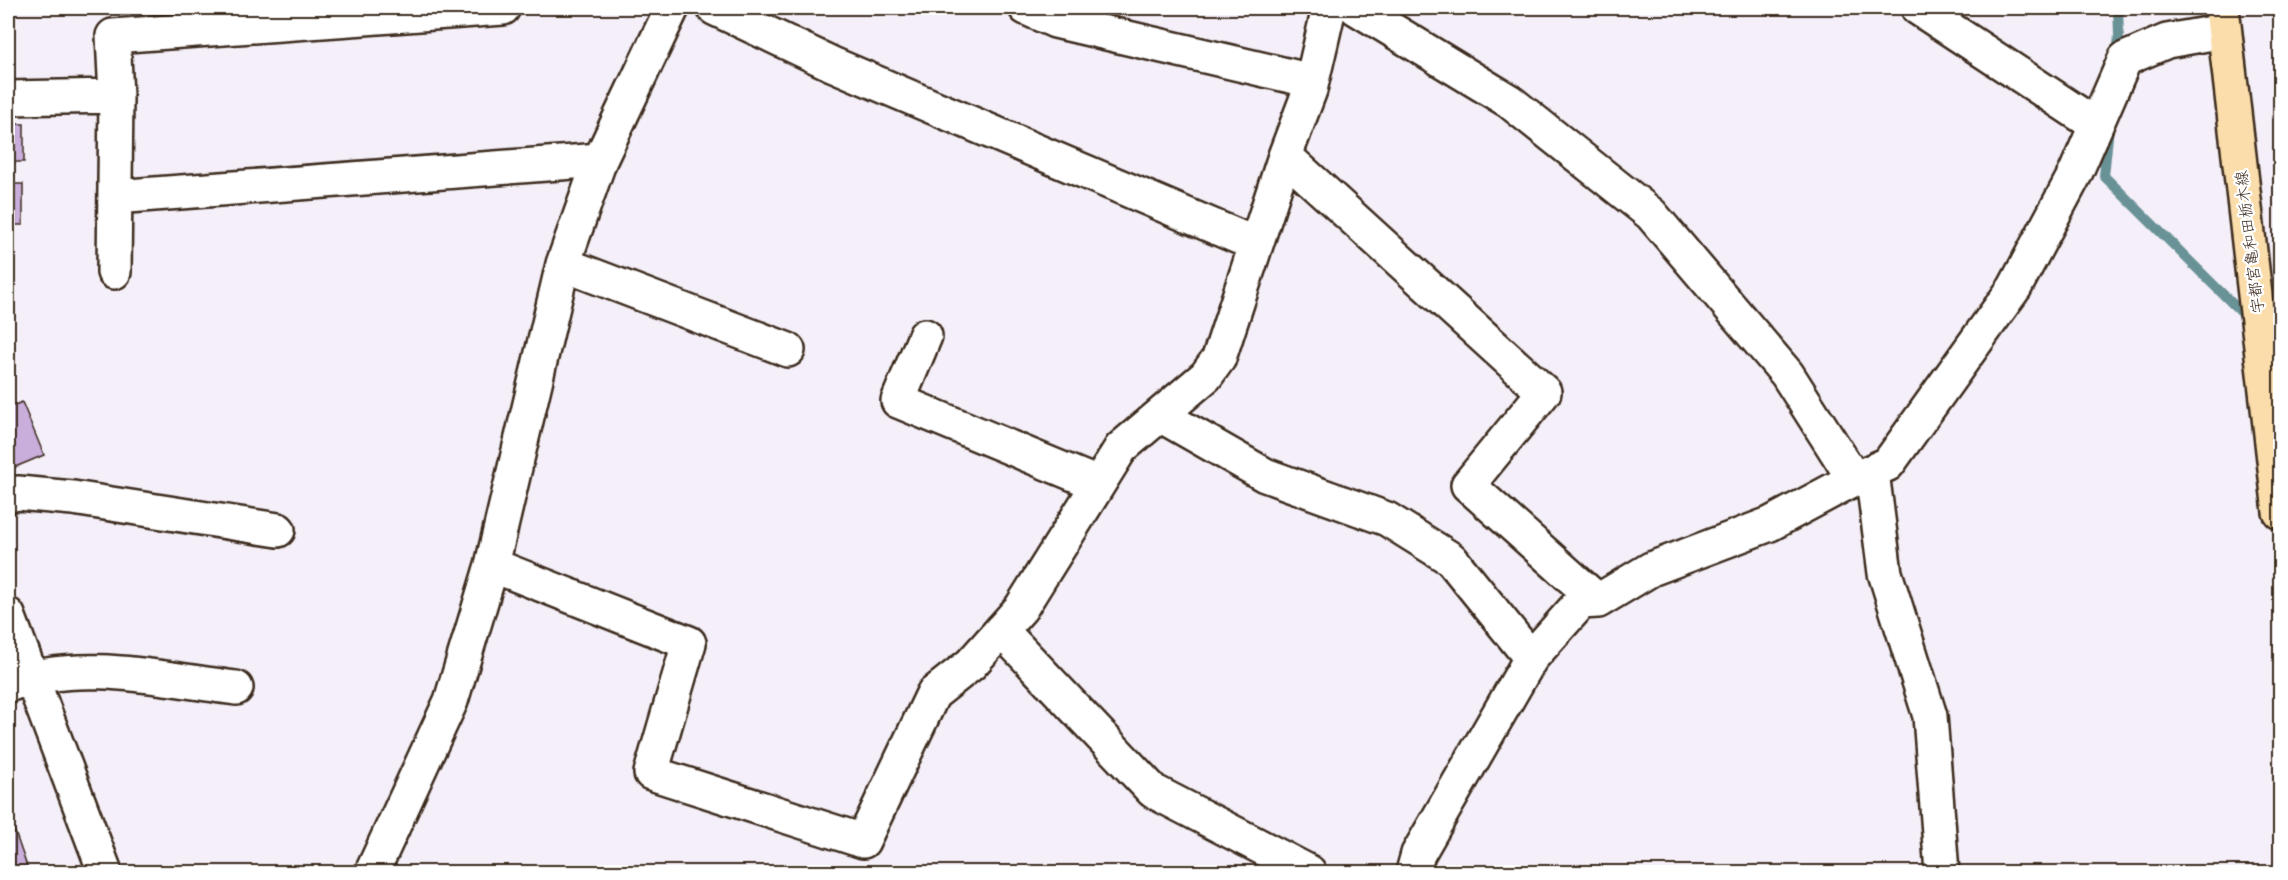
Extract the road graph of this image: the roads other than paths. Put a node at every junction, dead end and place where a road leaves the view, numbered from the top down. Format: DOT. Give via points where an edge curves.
graph roads {
  1 [pos="503,8"];
  2 [pos="672,8"];
  3 [pos="714,8"];
  4 [pos="1026,8"];
  5 [pos="1329,8"];
  6 [pos="1356,8"];
  7 [pos="1918,8"];
  8 [pos="2223,19"];
  9 [pos="1312,81"];
  10 [pos="116,96"];
  11 [pos="8,98"];
  12 [pos="2096,125"];
  13 [pos="1285,156"];
  14 [pos="600,160"];
  15 [pos="115,197"];
  16 [pos="1255,244"];
  17 [pos="563,264"];
  18 [pos="114,272"];
  19 [pos="925,336"];
  20 [pos="788,350"];
  21 [pos="1160,415"];
  22 [pos="1863,475"];
  23 [pos="1098,484"];
  24 [pos="8,495"];
  25 [pos="2280,501"];
  26 [pos="278,530"];
  27 [pos="492,565"];
  28 [pos="1598,601"];
  29 [pos="8,615"];
  30 [pos="1001,630"];
  31 [pos="1531,658"];
  32 [pos="19,681"];
  33 [pos="236,688"];
  34 [pos="105,873"];
  35 [pos="372,873"];
  36 [pos="1309,873"];
  37 [pos="1413,873"];
  38 [pos="1942,873"];
  1 -- 10 [label="street" via="112,36"];
  2 -- 14 [label="street"];
  3 -- 16 [label="street" via="832,64"];
  4 -- 9 [label="street" via="1055,21"];
  5 -- 9 [label="street"];
  6 -- 22 [label="street" via="1509,101 1651,214 1787,374"];
  7 -- 12 [label="street"];
  8 -- 12 [label="street" via="2125,59"];
  8 -- 25 [label="main road, 宇都宮亀和田栃木線"];
  9 -- 13 [label="street"];
  10 -- 11 [label="street"];
  10 -- 15 [label="street"];
  12 -- 22 [label="street" via="2075,174 2015,287 1888,464"];
  13 -- 16 [label="street"];
  13 -- 28 [label="street" via="1544,392 1468,485"];
  14 -- 15 [label="street"];
  14 -- 17 [label="street"];
  15 -- 18 [label="street"];
  16 -- 21 [label="street" via="1219,358 1206,376"];
  17 -- 20 [label="street"];
  17 -- 27 [label="street"];
  19 -- 23 [label="street" via="898,401"];
  21 -- 23 [label="street" via="1121,448"];
  21 -- 31 [label="street" via="1265,476 1387,519 1451,559"];
  22 -- 28 [label="street" via="1770,524 1651,569"];
  22 -- 38 [label="street" via="1885,573 1930,716"];
  23 -- 30 [label="street" via="1022,608"];
  24 -- 26 [label="street" via="74,498"];
  27 -- 30 [label="street" via="689,643 651,773 863,841 933,694 971,664"];
  27 -- 35 [label="street" via="451,701"];
  28 -- 31 [label="street" via="1581,602"];
  29 -- 32 [label="street"];
  30 -- 36 [label="street" via="1153,791"];
  31 -- 37 [label="street" via="1418,854"];
  32 -- 33 [label="street" via="87,671"];
  32 -- 34 [label="street"];
}
